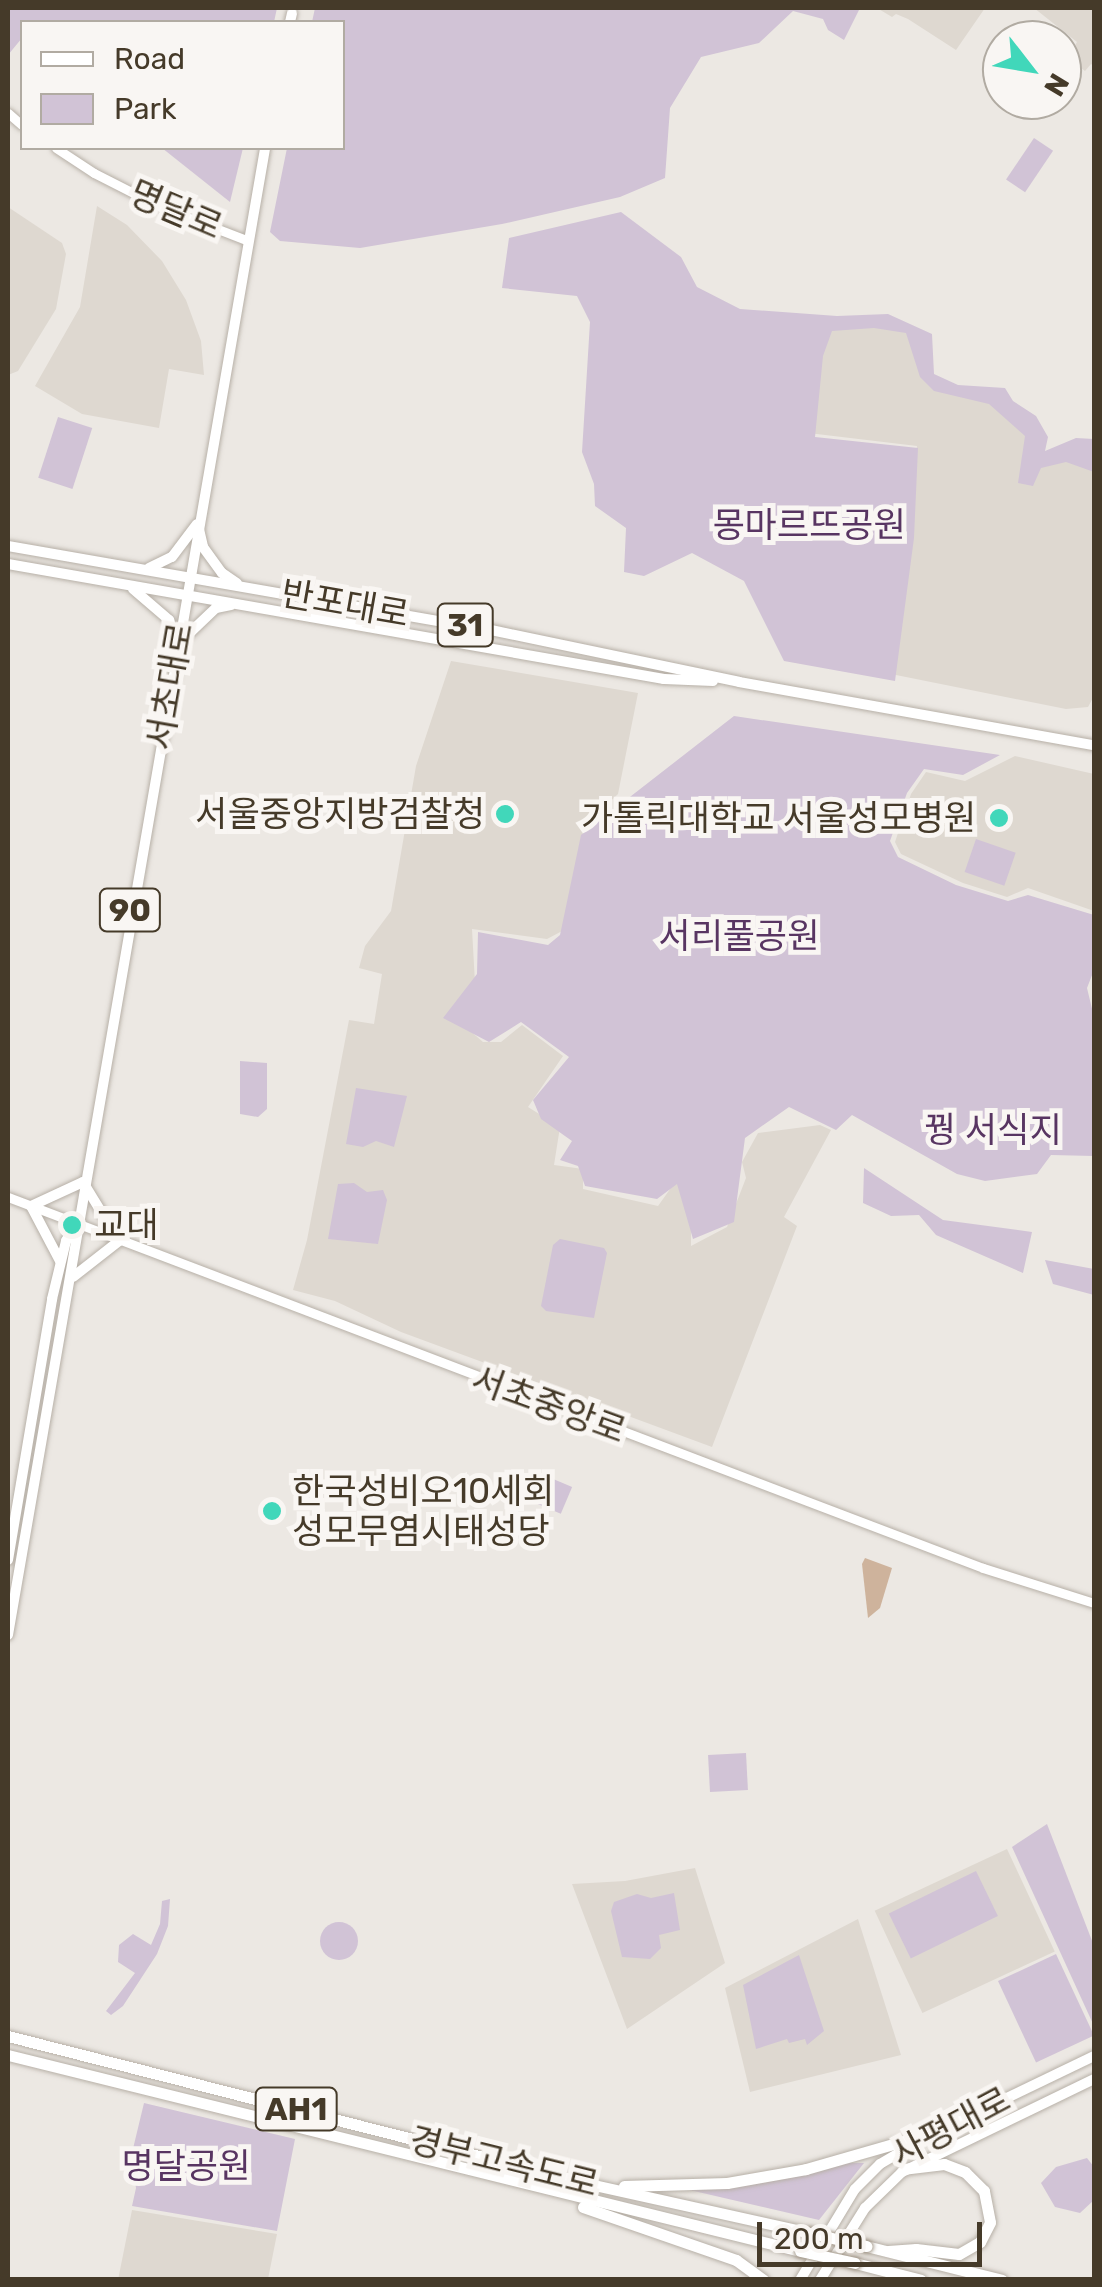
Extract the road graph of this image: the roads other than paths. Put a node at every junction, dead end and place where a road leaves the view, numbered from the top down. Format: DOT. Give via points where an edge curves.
graph roads {
  1 [pos="59,150"];
  2 [pos="265,150"];
  3 [pos="246,240"];
  4 [pos="198,523"];
  5 [pos="8,546"];
  6 [pos="8,564"];
  7 [pos="143,568"];
  8 [pos="189,576"];
  9 [pos="127,585"];
  10 [pos="240,585"];
  11 [pos="186,595"];
  12 [pos="236,604"];
  13 [pos="177,645"];
  14 [pos="739,682"];
  15 [pos="1094,745"];
  16 [pos="83,1182"];
  17 [pos="8,1197"];
  18 [pos="30,1206"];
  19 [pos="76,1224"];
  20 [pos="120,1240"];
  21 [pos="60,1262"];
  22 [pos="72,1278"];
  23 [pos="8,1560"];
  24 [pos="1094,1603"];
  25 [pos="8,1635"];
  26 [pos="8,2036"];
  27 [pos="8,2055"];
  28 [pos="1094,2056"];
  29 [pos="1094,2079"];
  30 [pos="942,2130"];
  31 [pos="906,2169"];
  32 [pos="585,2182"];
  33 [pos="517,2184"];
  34 [pos="888,2251"];
  35 [pos="861,2264"];
  36 [pos="764,2280"];
  37 [pos="800,2280"];
  38 [pos="820,2280"];
  39 [pos="887,2280"];
  40 [pos="922,2280"];
  41 [pos="1002,2280"];
  1 -- 3 [label="main road, 명달로" via="162,208"];
  2 -- 3 [label="main road, 서초대로 / 90"];
  3 -- 4 [label="main road, 서초대로 / 90"];
  4 -- 7 [label="main road" via="172,558"];
  4 -- 8 [label="main road, 서초대로 / 90"];
  4 -- 10 [label="main road" via="203,547"];
  5 -- 7 [label="main road, 반포대로 / 31"];
  6 -- 9 [label="main road, 반포대로 / 31"];
  7 -- 8 [label="main road, 반포대로 / 31"];
  8 -- 10 [label="main road, 반포대로 / 31"];
  8 -- 11 [label="main road, 서초대로 / 90"];
  9 -- 11 [label="main road, 반포대로 / 31"];
  9 -- 13 [label="main road" via="169,620"];
  10 -- 14 [label="main road, 반포대로 / 31"];
  11 -- 12 [label="main road, 반포대로 / 31"];
  11 -- 13 [label="main road, 서초대로 / 90"];
  12 -- 13 [label="main road" via="216,608"];
  12 -- 14 [label="main road, 반포대로 / 31" via="664,679"];
  13 -- 16 [label="main road, 서초대로 / 90"];
  14 -- 15 [label="main road, 반포대로 / 31"];
  16 -- 18 [label="main road"];
  16 -- 19 [label="main road, 서초대로 / 90"];
  16 -- 20 [label="main road"];
  17 -- 18 [label="main road, 서초중앙로"];
  18 -- 19 [label="main road, 서초중앙로"];
  18 -- 21 [label="main road"];
  19 -- 20 [label="main road, 서초중앙로"];
  19 -- 21 [label="main road, 서초대로 / 90"];
  19 -- 22 [label="main road, 서초대로 / 90"];
  20 -- 22 [label="main road"];
  20 -- 24 [label="main road, 서초중앙로" via="983,1568"];
  21 -- 23 [label="main road, 서초대로 / 90"];
  22 -- 25 [label="main road, 서초대로 / 90"];
  26 -- 32 [label="highway, 경부고속도로 / AH1"];
  27 -- 33 [label="highway, 경부고속도로 / AH1"];
  28 -- 30 [label="main road, 사평대로"];
  29 -- 31 [label="main road"];
  30 -- 32 [label="highway" via="846,2160 726,2183"];
  30 -- 37 [label="main road, 사평대로" via="891,2156 855,2189"];
  31 -- 34 [label="highway" via="933,2164 965,2172 984,2191 990,2222 980,2242 959,2254"];
  31 -- 38 [label="main road" via="864,2208"];
  32 -- 34 [label="highway, 경부고속도로 / AH1, bridge"];
  33 -- 35 [label="highway, 경부고속도로 / AH1, bridge"];
  33 -- 36 [label="highway" via="721,2254"];
  34 -- 41 [label="highway, 경부고속도로 / AH1"];
  35 -- 39 [label="highway"];
  35 -- 40 [label="highway, 경부고속도로 / AH1"];
}
